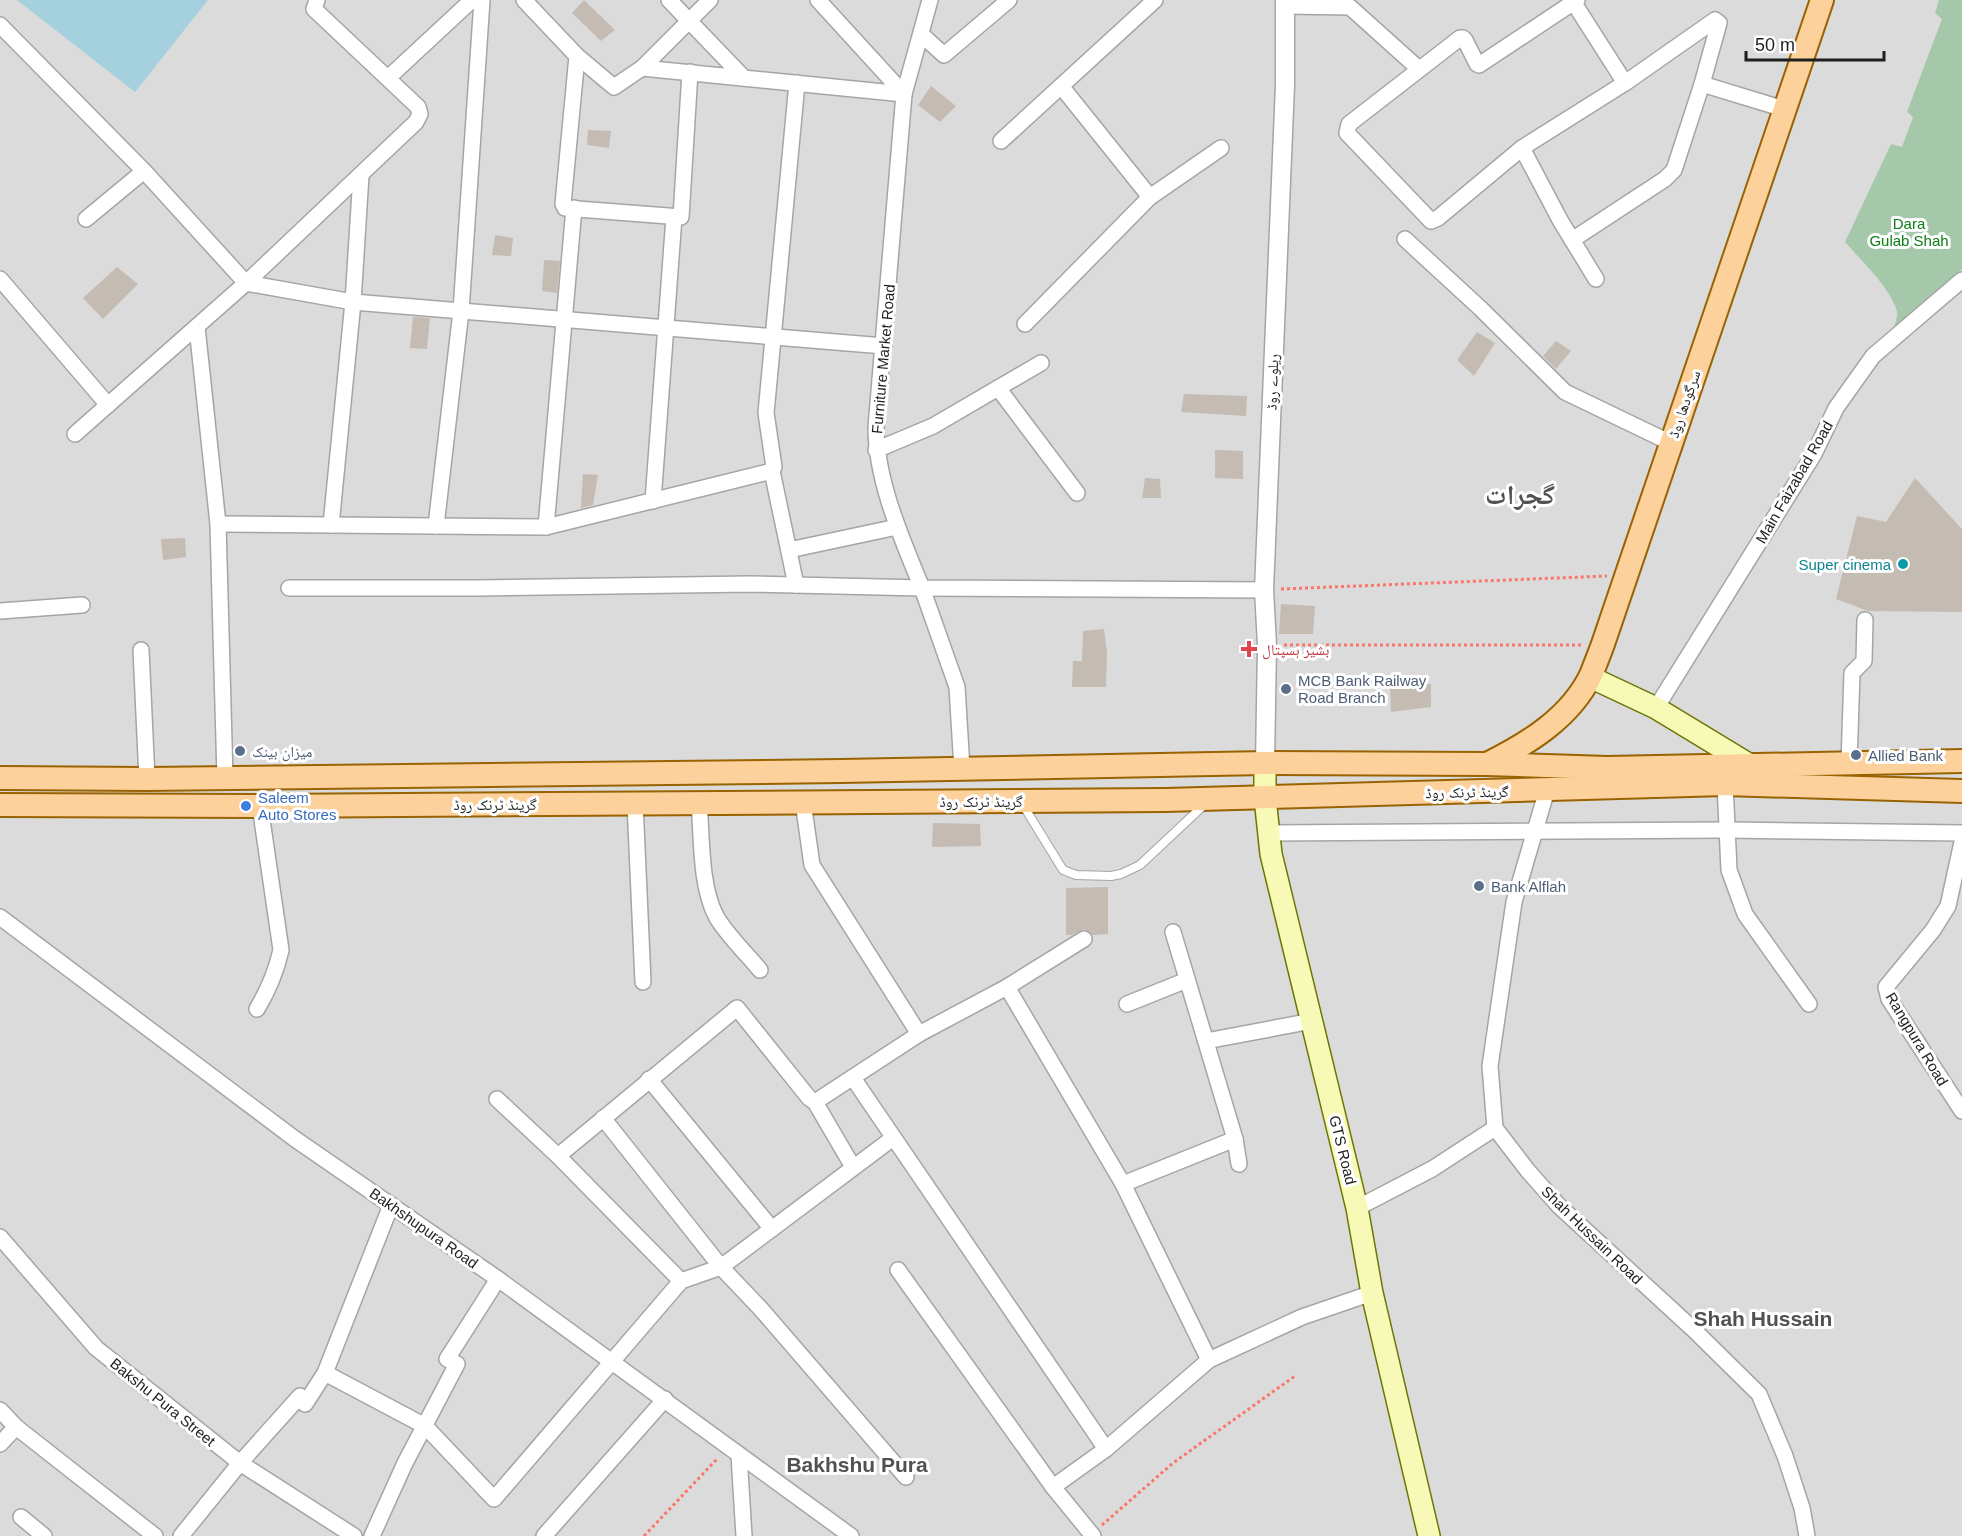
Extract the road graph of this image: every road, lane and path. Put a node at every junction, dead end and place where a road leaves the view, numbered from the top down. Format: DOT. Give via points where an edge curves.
graph roads {
  1 [pos="317,0"];
  2 [pos="472,0"];
  3 [pos="482,0"];
  4 [pos="524,0"];
  5 [pos="669,0"];
  6 [pos="710,0"];
  7 [pos="818,0"];
  8 [pos="930,0"];
  9 [pos="1009,0"];
  10 [pos="1155,0"];
  11 [pos="1822,0"];
  12 [pos="1574,1"];
  13 [pos="1285,3"];
  14 [pos="688,20"];
  15 [pos="0,25"];
  16 [pos="921,34"];
  17 [pos="578,56"];
  18 [pos="642,68"];
  19 [pos="1419,69"];
  20 [pos="690,72"];
  21 [pos="388,78"];
  22 [pos="744,78"];
  23 [pos="1625,82"];
  24 [pos="797,83"];
  25 [pos="1702,84"];
  26 [pos="1061,86"];
  27 [pos="904,94"];
  28 [pos="1784,109"];
  29 [pos="1001,141"];
  30 [pos="1221,148"];
  31 [pos="1522,148"];
  32 [pos="144,171"];
  33 [pos="361,175"];
  34 [pos="1150,197"];
  35 [pos="573,208"];
  36 [pos="674,217"];
  37 [pos="86,219"];
  38 [pos="1405,239"];
  39 [pos="1572,240"];
  40 [pos="0,279"];
  41 [pos="1596,279"];
  42 [pos="1962,280"];
  43 [pos="246,283"];
  44 [pos="352,302"];
  45 [pos="461,310"];
  46 [pos="564,319"];
  47 [pos="1025,324"];
  48 [pos="197,327"];
  49 [pos="666,328"];
  50 [pos="774,337"];
  51 [pos="884,346"];
  52 [pos="1041,363"];
  53 [pos="998,388"];
  54 [pos="108,405"];
  55 [pos="75,434"];
  56 [pos="1671,443"];
  57 [pos="876,450"];
  58 [pos="772,471"];
  59 [pos="1077,493"];
  60 [pos="653,501"];
  61 [pos="218,524"];
  62 [pos="331,525"];
  63 [pos="436,526"];
  64 [pos="546,527"];
  65 [pos="897,527"];
  66 [pos="789,550"];
  67 [pos="1626,575"];
  68 [pos="796,585"];
  69 [pos="289,588"];
  70 [pos="922,588"];
  71 [pos="1264,590"];
  72 [pos="82,605"];
  73 [pos="0,611"];
  74 [pos="1865,620"];
  75 [pos="1267,645"];
  76 [pos="1603,645"];
  77 [pos="141,650"];
  78 [pos="1590,677"];
  79 [pos="1656,708"];
  80 [pos="1962,761"];
  81 [pos="1265,763"];
  82 [pos="1487,764"];
  83 [pos="1849,764"];
  84 [pos="1750,765"];
  85 [pos="962,769"];
  86 [pos="472,775"];
  87 [pos="0,778"];
  88 [pos="147,778"];
  89 [pos="225,778"];
  90 [pos="1725,784"];
  91 [pos="1547,790"];
  92 [pos="1962,791"];
  93 [pos="1265,798"];
  94 [pos="1210,799"];
  95 [pos="1021,801"];
  96 [pos="803,802"];
  97 [pos="635,803"];
  98 [pos="699,803"];
  99 [pos="0,805"];
  100 [pos="470,805"];
  101 [pos="260,806"];
  102 [pos="1727,830"];
  103 [pos="1535,831"];
  104 [pos="1268,833"];
  105 [pos="1962,833"];
  106 [pos="1962,842"];
  107 [pos="0,917"];
  108 [pos="1173,932"];
  109 [pos="1084,939"];
  110 [pos="760,970"];
  111 [pos="1187,980"];
  112 [pos="643,982"];
  113 [pos="1007,987"];
  114 [pos="1127,1004"];
  115 [pos="1809,1004"];
  116 [pos="256,1009"];
  117 [pos="1312,1021"];
  118 [pos="919,1035"];
  119 [pos="1206,1041"];
  120 [pos="852,1078"];
  121 [pos="649,1079"];
  122 [pos="497,1100"];
  123 [pos="814,1102"];
  124 [pos="1962,1112"];
  125 [pos="603,1118"];
  126 [pos="1495,1128"];
  127 [pos="893,1138"];
  128 [pos="1235,1139"];
  129 [pos="558,1156"];
  130 [pos="1239,1164"];
  131 [pos="854,1167"];
  132 [pos="1123,1184"];
  133 [pos="391,1205"];
  134 [pos="1357,1208"];
  135 [pos="772,1229"];
  136 [pos="0,1237"];
  137 [pos="721,1267"];
  138 [pos="898,1270"];
  139 [pos="498,1279"];
  140 [pos="681,1281"];
  141 [pos="1372,1293"];
  142 [pos="1209,1360"];
  143 [pos="613,1362"];
  144 [pos="325,1373"];
  145 [pos="1295,1376"];
  146 [pos="664,1399"];
  147 [pos="0,1410"];
  148 [pos="425,1426"];
  149 [pos="16,1427"];
  150 [pos="0,1444"];
  151 [pos="1107,1449"];
  152 [pos="734,1451"];
  153 [pos="240,1463"];
  154 [pos="906,1477"];
  155 [pos="1053,1487"];
  156 [pos="21,1517"];
  157 [pos="1092,1535"];
  158 [pos="45,1536"];
  159 [pos="155,1536"];
  160 [pos="181,1536"];
  161 [pos="354,1536"];
  162 [pos="372,1536"];
  163 [pos="544,1536"];
  164 [pos="644,1536"];
  165 [pos="744,1536"];
  166 [pos="851,1536"];
  167 [pos="1428,1536"];
  168 [pos="1807,1536"];
  1 -- 21 [label="street" via="314,9"];
  2 -- 21 [label="street"];
  3 -- 45 [label="street"];
  4 -- 17 [label="street"];
  5 -- 14 [label="street"];
  6 -- 14 [label="street"];
  7 -- 27 [label="street"];
  8 -- 16 [label="street, Furniture Market Road"];
  9 -- 16 [label="street" via="944,55"];
  10 -- 26 [label="street"];
  11 -- 28 [label="main road, سرگودھا روڈ"];
  12 -- 19 [label="street" via="1479,65 1460,38"];
  12 -- 23 [label="street"];
  13 -- 19 [label="street" via="1350,7"];
  13 -- 71 [label="street, ریلوے روڈ"];
  14 -- 18 [label="street"];
  14 -- 22 [label="street"];
  15 -- 32 [label="street"];
  16 -- 27 [label="street, Furniture Market Road"];
  17 -- 18 [label="street" via="614,87"];
  17 -- 35 [label="street" via="563,204"];
  18 -- 20 [label="street"];
  19 -- 31 [label="street" via="1349,124 1347,133 1431,221"];
  20 -- 22 [label="street"];
  20 -- 36 [label="street" via="682,215"];
  21 -- 33 [label="street" via="418,107 420,114"];
  22 -- 24 [label="street"];
  23 -- 25 [label="street" via="1715,20 1719,23"];
  23 -- 31 [label="street"];
  24 -- 27 [label="street"];
  24 -- 50 [label="street"];
  25 -- 28 [label="street"];
  25 -- 39 [label="street" via="1674,170"];
  26 -- 29 [label="street"];
  26 -- 34 [label="street"];
  27 -- 51 [label="street, Furniture Market Road"];
  28 -- 56 [label="main road, سرگودھا روڈ"];
  30 -- 34 [label="street"];
  31 -- 39 [label="street"];
  32 -- 37 [label="street"];
  32 -- 43 [label="street"];
  33 -- 43 [label="street"];
  33 -- 44 [label="street"];
  34 -- 47 [label="street"];
  35 -- 36 [label="street"];
  35 -- 46 [label="street"];
  36 -- 49 [label="street"];
  38 -- 56 [label="street" via="1565,392"];
  39 -- 41 [label="street"];
  40 -- 54 [label="street"];
  42 -- 79 [label="street, Main Faizabad Road" via="1873,356 1836,408 1814,454"];
  43 -- 44 [label="street"];
  43 -- 48 [label="street"];
  44 -- 45 [label="street"];
  44 -- 62 [label="street"];
  45 -- 46 [label="street"];
  45 -- 63 [label="street"];
  46 -- 49 [label="street"];
  46 -- 64 [label="street"];
  48 -- 54 [label="street"];
  48 -- 61 [label="street"];
  49 -- 50 [label="street"];
  49 -- 60 [label="street"];
  50 -- 51 [label="street"];
  50 -- 58 [label="street" via="766,412"];
  51 -- 57 [label="street, Furniture Market Road"];
  52 -- 53 [label="street"];
  53 -- 57 [label="street" via="933,426"];
  53 -- 59 [label="street"];
  54 -- 55 [label="street"];
  56 -- 67 [label="main road, سرگودھا روڈ"];
  57 -- 65 [label="street, Furniture Market Road"];
  58 -- 60 [label="street"];
  58 -- 66 [label="street"];
  60 -- 64 [label="street"];
  61 -- 62 [label="street"];
  61 -- 89 [label="street"];
  62 -- 63 [label="street"];
  63 -- 64 [label="street"];
  65 -- 66 [label="street"];
  65 -- 70 [label="street, Furniture Market Road"];
  66 -- 68 [label="street"];
  67 -- 71 [label="path"];
  67 -- 76 [label="main road, سرگودھا روڈ"];
  68 -- 69 [label="street"];
  68 -- 70 [label="street"];
  70 -- 71 [label="street"];
  70 -- 85 [label="street, Furniture Market Road" via="957,687"];
  71 -- 75 [label="street, ریلوے روڈ"];
  72 -- 73 [label="street"];
  74 -- 83 [label="street" via="1864,661 1852,673"];
  75 -- 76 [label="path"];
  75 -- 81 [label="street, ریلوے روڈ"];
  76 -- 78 [label="main road, سرگودھا روڈ"];
  77 -- 88 [label="street"];
  78 -- 79 [label="main road"];
  78 -- 82 [label="main road, سرگودھا روڈ" via="1562,715 1521,747"];
  79 -- 84 [label="main road"];
  80 -- 83 [label="main road, گرینڈ ٹرنک روڈ"];
  81 -- 82 [label="main road, گرینڈ ٹرنک روڈ"];
  81 -- 85 [label="main road, گرینڈ ٹرنک روڈ"];
  81 -- 93 [label="main road, GTS Road"];
  82 -- 84 [label="main road, گرینڈ ٹرنک روڈ" via="1607,768"];
  83 -- 84 [label="main road, گرینڈ ٹرنک روڈ"];
  85 -- 86 [label="main road, گرینڈ ٹرنک روڈ"];
  86 -- 89 [label="main road, گرینڈ ٹرنک روڈ"];
  86 -- 100 [label="main road"];
  87 -- 88 [label="main road, گرینڈ ٹرنک روڈ"];
  88 -- 89 [label="main road, گرینڈ ٹرنک روڈ"];
  90 -- 91 [label="main road, گرینڈ ٹرنک روڈ"];
  90 -- 92 [label="main road, گرینڈ ٹرنک روڈ"];
  90 -- 102 [label="street"];
  91 -- 93 [label="main road, گرینڈ ٹرنک روڈ"];
  91 -- 103 [label="street"];
  93 -- 94 [label="main road, گرینڈ ٹرنک روڈ"];
  93 -- 104 [label="main road, GTS Road"];
  94 -- 95 [label="main road, گرینڈ ٹرنک روڈ"];
  94 -- 95 [label="lane" via="1140,865 1111,876 1076,875 1063,870"];
  95 -- 96 [label="main road, گرینڈ ٹرنک روڈ"];
  96 -- 98 [label="main road, گرینڈ ٹرنک روڈ"];
  96 -- 118 [label="street" via="812,865"];
  97 -- 98 [label="main road, گرینڈ ٹرنک روڈ"];
  97 -- 100 [label="main road, گرینڈ ٹرنک روڈ"];
  97 -- 112 [label="street"];
  98 -- 110 [label="street" via="709,902 717,919"];
  99 -- 101 [label="main road, گرینڈ ٹرنک روڈ"];
  100 -- 101 [label="main road, گرینڈ ٹرنک روڈ"];
  101 -- 116 [label="street" via="280,950 269,989"];
  102 -- 103 [label="street"];
  102 -- 105 [label="street"];
  102 -- 115 [label="street" via="1729,870 1745,914"];
  103 -- 104 [label="street"];
  103 -- 126 [label="street" via="1514,902 1490,1066"];
  104 -- 117 [label="main road, GTS Road"];
  106 -- 124 [label="street, Rangpura Road" via="1948,906 1886,987 1889,999"];
  107 -- 133 [label="street, Bakhshupura Road"];
  108 -- 111 [label="street"];
  109 -- 113 [label="street"];
  111 -- 114 [label="street"];
  111 -- 119 [label="street"];
  113 -- 118 [label="street"];
  113 -- 132 [label="street"];
  117 -- 119 [label="street"];
  117 -- 134 [label="main road, GTS Road"];
  118 -- 120 [label="street"];
  119 -- 128 [label="street"];
  120 -- 123 [label="street"];
  120 -- 127 [label="street"];
  121 -- 123 [label="street" via="737,1008"];
  121 -- 125 [label="street"];
  121 -- 135 [label="street"];
  122 -- 129 [label="street"];
  123 -- 131 [label="street"];
  125 -- 129 [label="street"];
  125 -- 137 [label="street"];
  126 -- 134 [label="street" via="1432,1169"];
  126 -- 168 [label="street, Shah Hussain Road" via="1559,1206 1759,1394 1788,1466"];
  127 -- 131 [label="street"];
  127 -- 151 [label="street"];
  128 -- 130 [label="street"];
  128 -- 132 [label="street"];
  129 -- 140 [label="street"];
  131 -- 135 [label="street"];
  132 -- 142 [label="street"];
  133 -- 139 [label="street, Bakhshupura Road"];
  133 -- 144 [label="street"];
  134 -- 141 [label="main road, GTS Road"];
  135 -- 137 [label="street"];
  136 -- 153 [label="street, Bakshu Pura Street" via="96,1348"];
  137 -- 140 [label="street"];
  137 -- 154 [label="street"];
  138 -- 155 [label="street"];
  139 -- 143 [label="street, Bakhshupura Road"];
  139 -- 148 [label="street" via="447,1359 457,1364"];
  140 -- 143 [label="street"];
  141 -- 142 [label="street" via="1302,1317"];
  141 -- 167 [label="main road, GTS Road"];
  142 -- 151 [label="street"];
  143 -- 146 [label="street, Bakhshupura Road"];
  143 -- 148 [label="street" via="494,1499"];
  144 -- 148 [label="street"];
  144 -- 153 [label="street" via="305,1404 300,1396"];
  145 -- 157 [label="path" via="1173,1463"];
  146 -- 152 [label="street, Bakhshupura Road"];
  146 -- 163 [label="street"];
  147 -- 149 [label="street"];
  148 -- 162 [label="street"];
  149 -- 150 [label="street"];
  149 -- 159 [label="street"];
  151 -- 155 [label="street"];
  152 -- 164 [label="path"];
  152 -- 165 [label="street"];
  152 -- 166 [label="street, Bakhshupura Road"];
  153 -- 160 [label="street"];
  153 -- 161 [label="street, Bakshu Pura Street"];
  155 -- 157 [label="street"];
  156 -- 158 [label="street"];
}
